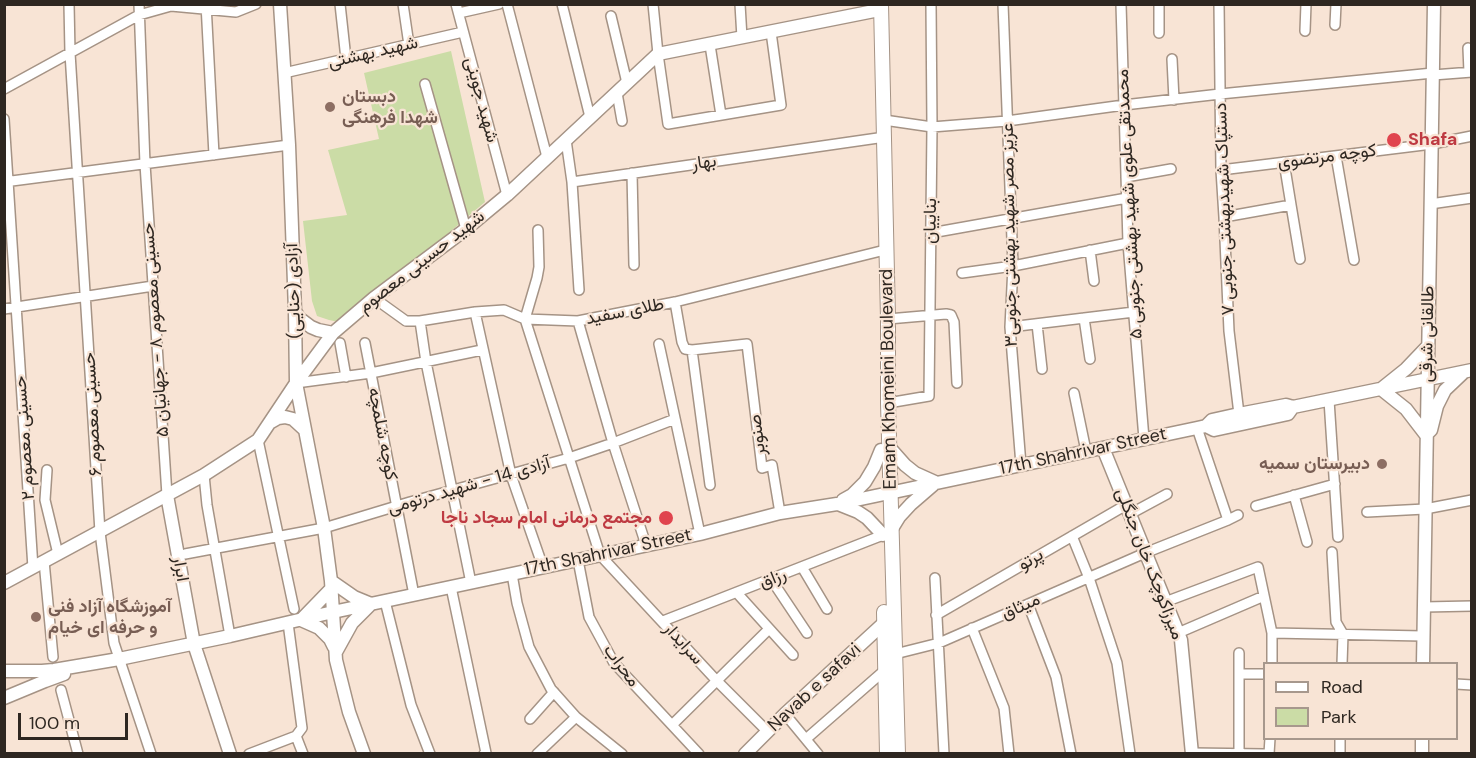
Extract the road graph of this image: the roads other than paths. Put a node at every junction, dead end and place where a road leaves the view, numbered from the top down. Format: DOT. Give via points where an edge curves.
graph roads {
  1 [pos="69,4"];
  2 [pos="139,4"];
  3 [pos="256,4"];
  4 [pos="280,4"];
  5 [pos="340,4"];
  6 [pos="403,4"];
  7 [pos="500,4"];
  8 [pos="507,4"];
  9 [pos="562,4"];
  10 [pos="653,4"];
  11 [pos="740,4"];
  12 [pos="931,4"];
  13 [pos="1003,4"];
  14 [pos="1121,4"];
  15 [pos="1159,4"];
  16 [pos="1219,4"];
  17 [pos="1306,4"];
  18 [pos="1336,4"];
  19 [pos="1434,4"];
  20 [pos="206,7"];
  21 [pos="877,7"];
  22 [pos="457,9"];
  23 [pos="139,15"];
  24 [pos="611,16"];
  25 [pos="1335,25"];
  26 [pos="1305,31"];
  27 [pos="463,32"];
  28 [pos="771,32"];
  29 [pos="1159,33"];
  30 [pos="742,38"];
  31 [pos="409,45"];
  32 [pos="710,45"];
  33 [pos="1468,48"];
  34 [pos="70,53"];
  35 [pos="658,54"];
  36 [pos="346,59"];
  37 [pos="1172,59"];
  38 [pos="1470,72"];
  39 [pos="284,73"];
  40 [pos="1433,74"];
  41 [pos="627,83"];
  42 [pos="425,84"];
  43 [pos="4,89"];
  44 [pos="617,93"];
  45 [pos="1220,94"];
  46 [pos="1174,99"];
  47 [pos="1124,105"];
  48 [pos="721,115"];
  49 [pos="590,117"];
  50 [pos="4,118"];
  51 [pos="884,120"];
  52 [pos="1008,121"];
  53 [pos="622,122"];
  54 [pos="932,127"];
  55 [pos="1472,136"];
  56 [pos="878,138"];
  57 [pos="566,140"];
  58 [pos="1432,144"];
  59 [pos="289,145"];
  60 [pos="214,155"];
  61 [pos="1336,156"];
  62 [pos="547,157"];
  63 [pos="1284,162"];
  64 [pos="145,164"];
  65 [pos="1171,169"];
  66 [pos="1221,170"];
  67 [pos="78,172"];
  68 [pos="632,173"];
  69 [pos="1126,177"];
  70 [pos="7,182"];
  71 [pos="572,182"];
  72 [pos="507,195"];
  73 [pos="1127,198"];
  74 [pos="1472,198"];
  75 [pos="1430,204"];
  76 [pos="1291,205"];
  77 [pos="1224,217"];
  78 [pos="1011,219"];
  79 [pos="466,229"];
  80 [pos="538,230"];
  81 [pos="931,233"];
  82 [pos="1128,243"];
  83 [pos="1089,250"];
  84 [pos="880,251"];
  85 [pos="1300,259"];
  86 [pos="1354,260"];
  87 [pos="634,265"];
  88 [pos="1013,266"];
  89 [pos="962,273"];
  90 [pos="1094,281"];
  91 [pos="153,286"];
  92 [pos="579,290"];
  93 [pos="86,297"];
  94 [pos="374,298"];
  95 [pos="675,302"];
  96 [pos="17,308"];
  97 [pos="4,309"];
  98 [pos="295,311"];
  99 [pos="475,312"];
  100 [pos="1134,312"];
  101 [pos="930,315"];
  102 [pos="1084,318"];
  103 [pos="525,319"];
  104 [pos="888,320"];
  105 [pos="420,321"];
  106 [pos="578,321"];
  107 [pos="1037,324"];
  108 [pos="1010,327"];
  109 [pos="336,338"];
  110 [pos="365,343"];
  111 [pos="659,344"];
  112 [pos="1428,346"];
  113 [pos="482,350"];
  114 [pos="692,350"];
  115 [pos="1090,359"];
  116 [pos="426,362"];
  117 [pos="1042,369"];
  118 [pos="1469,371"];
  119 [pos="371,373"];
  120 [pos="346,377"];
  121 [pos="1427,379"];
  122 [pos="296,383"];
  123 [pos="957,383"];
  124 [pos="1381,389"];
  125 [pos="1074,393"];
  126 [pos="1329,400"];
  127 [pos="888,403"];
  128 [pos="1293,407"];
  129 [pos="1239,414"];
  130 [pos="675,419"];
  131 [pos="270,423"];
  132 [pos="1202,427"];
  133 [pos="305,430"];
  134 [pos="1426,435"];
  135 [pos="1144,439"];
  136 [pos="258,440"];
  137 [pos="614,443"];
  138 [pos="885,448"];
  139 [pos="1103,448"];
  140 [pos="1086,452"];
  141 [pos="568,458"];
  142 [pos="1021,465"];
  143 [pos="46,470"];
  144 [pos="204,475"];
  145 [pos="511,475"];
  146 [pos="937,482"];
  147 [pos="1335,484"];
  148 [pos="710,485"];
  149 [pos="452,491"];
  150 [pos="886,493"];
  151 [pos="1167,494"];
  152 [pos="167,495"];
  153 [pos="1294,495"];
  154 [pos="1472,500"];
  155 [pos="837,504"];
  156 [pos="396,506"];
  157 [pos="1256,506"];
  158 [pos="1425,509"];
  159 [pos="1128,510"];
  160 [pos="1367,512"];
  161 [pos="780,513"];
  162 [pos="1238,515"];
  163 [pos="1228,520"];
  164 [pos="324,528"];
  165 [pos="100,532"];
  166 [pos="887,533"];
  167 [pos="700,534"];
  168 [pos="1072,536"];
  169 [pos="279,537"];
  170 [pos="1338,537"];
  171 [pos="1307,542"];
  172 [pos="646,545"];
  173 [pos="215,548"];
  174 [pos="1332,552"];
  175 [pos="1145,553"];
  176 [pos="58,554"];
  177 [pos="185,554"];
  178 [pos="600,555"];
  179 [pos="578,560"];
  180 [pos="44,561"];
  181 [pos="543,567"];
  182 [pos="802,567"];
  183 [pos="33,568"];
  184 [pos="512,574"];
  185 [pos="934,578"];
  186 [pos="1089,578"];
  187 [pos="771,579"];
  188 [pos="331,581"];
  189 [pos="4,583"];
  190 [pos="471,583"];
  191 [pos="451,587"];
  192 [pos="737,593"];
  193 [pos="414,595"];
  194 [pos="1264,596"];
  195 [pos="385,601"];
  196 [pos="1165,602"];
  197 [pos="371,604"];
  198 [pos="1028,604"];
  199 [pos="1472,606"];
  200 [pos="1424,607"];
  201 [pos="294,609"];
  202 [pos="827,609"];
  203 [pos="333,612"];
  204 [pos="936,615"];
  205 [pos="301,620"];
  206 [pos="663,621"];
  207 [pos="288,623"];
  208 [pos="888,624"];
  209 [pos="972,628"];
  210 [pos="769,629"];
  211 [pos="807,633"];
  212 [pos="1178,633"];
  213 [pos="1272,633"];
  214 [pos="1343,634"];
  215 [pos="230,636"];
  216 [pos="1423,636"];
  217 [pos="939,643"];
  218 [pos="194,644"];
  219 [pos="891,646"];
  220 [pos="335,650"];
  221 [pos="1239,653"];
  222 [pos="793,655"];
  223 [pos="52,657"];
  224 [pos="119,659"];
  225 [pos="1272,662"];
  226 [pos="1342,662"];
  227 [pos="1423,662"];
  228 [pos="100,663"];
  229 [pos="885,670"];
  230 [pos="4,671"];
  231 [pos="1239,674"];
  232 [pos="1263,674"];
  233 [pos="716,680"];
  234 [pos="61,690"];
  235 [pos="554,692"];
  236 [pos="4,698"];
  237 [pos="785,714"];
  238 [pos="576,717"];
  239 [pos="530,719"];
  240 [pos="672,725"];
  241 [pos="768,732"];
  242 [pos="296,736"];
  243 [pos="806,739"];
  244 [pos="78,753"];
  245 [pos="151,753"];
  246 [pos="230,753"];
  247 [pos="249,753"];
  248 [pos="303,753"];
  249 [pos="364,753"];
  250 [pos="430,753"];
  251 [pos="485,753"];
  252 [pos="537,753"];
  253 [pos="622,753"];
  254 [pos="699,753"];
  255 [pos="745,753"];
  256 [pos="818,753"];
  257 [pos="887,753"];
  258 [pos="898,753"];
  259 [pos="944,753"];
  260 [pos="1009,753"];
  261 [pos="1071,753"];
  262 [pos="1130,753"];
  263 [pos="1191,753"];
  264 [pos="1239,753"];
  265 [pos="1264,753"];
  1 -- 34 [label="street, حسینی معصوم ۶"];
  2 -- 23 [label="street, حسینی معصوم ۸ - جهانیان ۵"];
  3 -- 20 [label="street" via="236,12"];
  4 -- 39 [label="main road, آزادی (حنایی)"];
  5 -- 36 [label="street"];
  6 -- 31 [label="street"];
  7 -- 22 [label="street"];
  8 -- 62 [label="street"];
  9 -- 49 [label="street"];
  10 -- 35 [label="street"];
  11 -- 30 [label="street"];
  12 -- 54 [label="street, بناییان"];
  13 -- 52 [label="street, عزیز مصر شهید بهشتی جنوبی۳"];
  14 -- 47 [label="street, محمدتقی علوی شهید بهشتی جنوبی ۵"];
  15 -- 29 [label="street"];
  16 -- 45 [label="street, دستپاک شهیدبهشتی جنوبی ۷"];
  17 -- 26 [label="street"];
  18 -- 25 [label="street"];
  19 -- 40 [label="main road, طالقانی شرقی"];
  20 -- 23 [label="street" via="171,6"];
  20 -- 60 [label="street"];
  21 -- 28 [label="main road"];
  21 -- 51 [label="main road, Emam Khomeini Boulevard"];
  21 -- 56 [label="main road, Emam Khomeini Boulevard"];
  22 -- 27 [label="street, شهید جوینی"];
  23 -- 34 [label="street"];
  23 -- 64 [label="street, حسینی معصوم ۸ - جهانیان ۵"];
  24 -- 41 [label="street"];
  27 -- 31 [label="street, شهید بهشتی"];
  27 -- 72 [label="street, شهید جوینی"];
  28 -- 30 [label="main road"];
  28 -- 48 [label="street" via="781,105"];
  30 -- 32 [label="main road"];
  31 -- 36 [label="street, شهید بهشتی"];
  32 -- 35 [label="main road"];
  32 -- 48 [label="street"];
  33 -- 38 [label="street"];
  34 -- 43 [label="street"];
  34 -- 67 [label="street, حسینی معصوم ۶"];
  35 -- 41 [label="main road, شهید حسینی معصوم"];
  35 -- 48 [label="street" via="668,124"];
  36 -- 39 [label="street, شهید بهشتی"];
  37 -- 46 [label="street"];
  38 -- 40 [label="street"];
  39 -- 59 [label="main road, آزادی (حنایی)"];
  40 -- 45 [label="street"];
  40 -- 58 [label="main road, طالقانی شرقی"];
  41 -- 44 [label="main road, شهید حسینی معصوم"];
  42 -- 79 [label="street"];
  44 -- 49 [label="main road, شهید حسینی معصوم"];
  44 -- 53 [label="street"];
  45 -- 46 [label="street"];
  45 -- 66 [label="street, دستپاک شهیدبهشتی جنوبی ۷"];
  46 -- 47 [label="street"];
  47 -- 52 [label="street"];
  47 -- 69 [label="street, محمدتقی علوی شهید بهشتی جنوبی ۵"];
  49 -- 57 [label="main road, شهید حسینی معصوم"];
  50 -- 70 [label="street, حسینی معصوم ۲"];
  51 -- 54 [label="street"];
  51 -- 104 [label="main road, Emam Khomeini Boulevard"];
  52 -- 54 [label="street"];
  52 -- 78 [label="street, عزیز مصر شهید بهشتی جنوبی۳"];
  54 -- 81 [label="street, بناییان"];
  55 -- 58 [label="street, کوچه مرتضوی"];
  56 -- 68 [label="street, بهار"];
  56 -- 84 [label="main road, Emam Khomeini Boulevard"];
  57 -- 62 [label="main road, شهید حسینی معصوم"];
  57 -- 71 [label="street"];
  58 -- 61 [label="street, کوچه مرتضوی"];
  58 -- 75 [label="main road, طالقانی شرقی"];
  59 -- 60 [label="street"];
  59 -- 98 [label="main road, آزادی (حنایی)"];
  60 -- 64 [label="street"];
  61 -- 63 [label="street, کوچه مرتضوی"];
  61 -- 86 [label="street"];
  62 -- 72 [label="main road, شهید حسینی معصوم"];
  63 -- 66 [label="street, کوچه مرتضوی"];
  63 -- 76 [label="street"];
  64 -- 67 [label="street"];
  64 -- 91 [label="street, حسینی معصوم ۸ - جهانیان ۵"];
  65 -- 69 [label="street"];
  66 -- 77 [label="street, دستپاک شهیدبهشتی جنوبی ۷"];
  67 -- 70 [label="street"];
  67 -- 93 [label="street, حسینی معصوم ۶"];
  68 -- 71 [label="street, بهار"];
  68 -- 87 [label="street"];
  69 -- 73 [label="street, محمدتقی علوی شهید بهشتی جنوبی ۵"];
  70 -- 96 [label="street, حسینی معصوم ۲"];
  71 -- 92 [label="street"];
  72 -- 79 [label="main road, شهید حسینی معصوم"];
  73 -- 78 [label="street"];
  73 -- 82 [label="street, محمدتقی علوی شهید بهشتی جنوبی ۵"];
  74 -- 75 [label="street"];
  75 -- 112 [label="main road, طالقانی شرقی"];
  76 -- 77 [label="street"];
  76 -- 85 [label="street"];
  77 -- 129 [label="street, دستپاک شهیدبهشتی جنوبی ۷"];
  78 -- 81 [label="street"];
  78 -- 88 [label="street, عزیز مصر شهید بهشتی جنوبی۳"];
  79 -- 94 [label="main road, شهید حسینی معصوم"];
  80 -- 103 [label="street" via="539,267"];
  81 -- 101 [label="street, بناییان"];
  82 -- 83 [label="street"];
  82 -- 100 [label="street, محمدتقی علوی شهید بهشتی جنوبی ۵"];
  83 -- 88 [label="street"];
  83 -- 90 [label="street"];
  84 -- 95 [label="street, طلای سفید"];
  84 -- 138 [label="main road, Emam Khomeini Boulevard"];
  88 -- 89 [label="street"];
  88 -- 108 [label="street, عزیز مصر شهید بهشتی جنوبی۳"];
  91 -- 93 [label="street"];
  91 -- 152 [label="street, حسینی معصوم ۸ - جهانیان ۵"];
  93 -- 96 [label="street"];
  93 -- 165 [label="street, حسینی معصوم ۶"];
  94 -- 105 [label="street, طلای سفید" via="406,321"];
  94 -- 109 [label="main road, شهید حسینی معصوم"];
  95 -- 106 [label="street, طلای سفید"];
  95 -- 114 [label="street" via="682,342 685,349"];
  96 -- 97 [label="street"];
  96 -- 183 [label="street, حسینی معصوم ۲"];
  98 -- 109 [label="main road" via="311,327"];
  98 -- 122 [label="main road, آزادی (حنایی)"];
  99 -- 103 [label="street, طلای سفید" via="504,310"];
  99 -- 105 [label="street, طلای سفید"];
  99 -- 113 [label="street"];
  100 -- 102 [label="street"];
  100 -- 135 [label="street, محمدتقی علوی شهید بهشتی جنوبی ۵"];
  101 -- 104 [label="street"];
  101 -- 123 [label="street" via="951,315 954,322"];
  101 -- 127 [label="street, بناییان" via="929,396"];
  102 -- 107 [label="street"];
  102 -- 115 [label="street"];
  103 -- 106 [label="street, طلای سفید"];
  103 -- 141 [label="street"];
  104 -- 127 [label="main road, Emam Khomeini Boulevard"];
  105 -- 116 [label="street"];
  106 -- 137 [label="street"];
  107 -- 108 [label="street"];
  107 -- 117 [label="street"];
  108 -- 142 [label="street, عزیز مصر شهید بهشتی جنوبی۳"];
  109 -- 120 [label="street"];
  109 -- 122 [label="main road, شهید حسینی معصوم"];
  110 -- 119 [label="street, کوچه شلمچه"];
  111 -- 130 [label="street"];
  112 -- 121 [label="main road, طالقانی شرقی"];
  112 -- 124 [label="main road"];
  113 -- 116 [label="street"];
  113 -- 145 [label="street"];
  114 -- 148 [label="street"];
  114 -- 161 [label="street, صنوبر" via="747,344 762,468 772,465"];
  116 -- 119 [label="street"];
  116 -- 149 [label="street"];
  118 -- 121 [label="main road, 17th Shahrivar Street"];
  118 -- 134 [label="main road" via="1445,390"];
  119 -- 120 [label="street"];
  119 -- 156 [label="street, کوچه شلمچه"];
  120 -- 122 [label="street"];
  121 -- 124 [label="main road, 17th Shahrivar Street"];
  121 -- 134 [label="main road, طالقانی شرقی"];
  122 -- 131 [label="main road, شهید حسینی معصوم"];
  122 -- 133 [label="main road, آزادی (حنایی)"];
  124 -- 126 [label="main road, 17th Shahrivar Street"];
  124 -- 134 [label="main road" via="1406,409"];
  125 -- 140 [label="street"];
  126 -- 128 [label="main road, 17th Shahrivar Street"];
  126 -- 147 [label="street"];
  127 -- 138 [label="main road, Emam Khomeini Boulevard"];
  128 -- 129 [label="main road, 17th Shahrivar Street"];
  128 -- 132 [label="main road, 17th Shahrivar Street" via="1288,414 1214,430"];
  129 -- 132 [label="main road, 17th Shahrivar Street" via="1212,420"];
  130 -- 137 [label="street, آزادی 14 - شهید درتومی"];
  130 -- 167 [label="street"];
  131 -- 133 [label="main road" via="285,417"];
  131 -- 136 [label="main road, شهید حسینی معصوم"];
  132 -- 135 [label="main road, 17th Shahrivar Street"];
  132 -- 163 [label="street"];
  133 -- 164 [label="main road, آزادی (حنایی)"];
  134 -- 158 [label="main road, طالقانی شرقی"];
  135 -- 139 [label="main road, 17th Shahrivar Street"];
  136 -- 144 [label="main road, شهید حسینی معصوم"];
  136 -- 169 [label="street"];
  137 -- 141 [label="street, آزادی 14 - شهید درتومی"];
  137 -- 172 [label="street"];
  138 -- 146 [label="main road" via="915,473"];
  138 -- 150 [label="main road, Emam Khomeini Boulevard"];
  138 -- 155 [label="main road" via="865,482"];
  139 -- 140 [label="main road, 17th Shahrivar Street"];
  139 -- 159 [label="main road, میرزاکوچک خان جنگلی"];
  140 -- 142 [label="main road, 17th Shahrivar Street"];
  141 -- 145 [label="street, آزادی 14 - شهید درتومی"];
  141 -- 178 [label="street"];
  142 -- 146 [label="main road, 17th Shahrivar Street"];
  143 -- 176 [label="street" via="45,500"];
  144 -- 152 [label="main road, شهید حسینی معصوم"];
  144 -- 173 [label="street"];
  145 -- 149 [label="street, آزادی 14 - شهید درتومی"];
  145 -- 181 [label="street"];
  146 -- 150 [label="main road, 17th Shahrivar Street"];
  146 -- 166 [label="main road" via="911,504"];
  147 -- 153 [label="street"];
  147 -- 170 [label="street"];
  149 -- 156 [label="street, آزادی 14 - شهید درتومی"];
  149 -- 190 [label="street"];
  150 -- 155 [label="main road, 17th Shahrivar Street"];
  150 -- 166 [label="main road, Emam Khomeini Boulevard"];
  151 -- 159 [label="street, پرتو"];
  152 -- 165 [label="main road, شهید حسینی معصوم"];
  152 -- 218 [label="main road, ابرار"];
  153 -- 157 [label="street"];
  153 -- 171 [label="street"];
  154 -- 158 [label="street"];
  155 -- 161 [label="main road, 17th Shahrivar Street"];
  155 -- 166 [label="main road"];
  156 -- 164 [label="street, آزادی 14 - شهید درتومی"];
  156 -- 193 [label="street, کوچه شلمچه"];
  158 -- 160 [label="street"];
  158 -- 200 [label="main road, طالقانی شرقی"];
  159 -- 168 [label="street, پرتو"];
  159 -- 175 [label="main road, میرزاکوچک خان جنگلی"];
  161 -- 167 [label="main road, 17th Shahrivar Street"];
  162 -- 163 [label="street, میثاق"];
  163 -- 175 [label="street, میثاق"];
  164 -- 169 [label="street, آزادی 14 - شهید درتومی"];
  164 -- 188 [label="main road, آزادی (حنایی)"];
  165 -- 176 [label="main road, شهید حسینی معصوم"];
  165 -- 224 [label="street, حسینی معصوم ۶"];
  166 -- 182 [label="street, رزاق"];
  166 -- 208 [label="main road, Emam Khomeini Boulevard"];
  167 -- 172 [label="main road, 17th Shahrivar Street"];
  168 -- 186 [label="street"];
  168 -- 204 [label="street, پرتو"];
  169 -- 173 [label="street, آزادی 14 - شهید درتومی"];
  169 -- 201 [label="street"];
  172 -- 178 [label="main road, 17th Shahrivar Street"];
  173 -- 177 [label="street, آزادی 14 - شهید درتومی"];
  173 -- 215 [label="street"];
  174 -- 214 [label="street" via="1336,622"];
  175 -- 186 [label="street, میثاق"];
  175 -- 196 [label="main road, میرزاکوچک خان جنگلی"];
  176 -- 180 [label="main road, شهید حسینی معصوم"];
  178 -- 179 [label="main road, 17th Shahrivar Street"];
  178 -- 206 [label="street, سرایدار"];
  179 -- 181 [label="main road, 17th Shahrivar Street"];
  179 -- 240 [label="street, محراب" via="589,617 614,663"];
  180 -- 183 [label="main road, شهید حسینی معصوم"];
  180 -- 223 [label="street"];
  181 -- 184 [label="main road, 17th Shahrivar Street"];
  182 -- 187 [label="street, رزاق"];
  182 -- 202 [label="street"];
  183 -- 189 [label="main road, شهید حسینی معصوم"];
  184 -- 190 [label="main road, 17th Shahrivar Street"];
  184 -- 235 [label="street" via="529,647"];
  185 -- 204 [label="street"];
  186 -- 198 [label="street, میثاق"];
  186 -- 262 [label="street" via="1117,663"];
  187 -- 192 [label="street, رزاق"];
  187 -- 211 [label="street"];
  188 -- 197 [label="main road"];
  188 -- 203 [label="main road, آزادی (حنایی)"];
  188 -- 205 [label="main road"];
  190 -- 191 [label="main road, 17th Shahrivar Street"];
  191 -- 193 [label="main road, 17th Shahrivar Street"];
  191 -- 251 [label="street"];
  192 -- 206 [label="street, رزاق"];
  192 -- 210 [label="street"];
  193 -- 195 [label="main road, 17th Shahrivar Street"];
  194 -- 196 [label="street" via="1258,567"];
  194 -- 212 [label="street"];
  194 -- 213 [label="street"];
  195 -- 197 [label="main road, 17th Shahrivar Street"];
  195 -- 250 [label="street" via="411,705"];
  196 -- 212 [label="main road, میرزاکوچک خان جنگلی"];
  197 -- 203 [label="main road, 17th Shahrivar Street"];
  197 -- 220 [label="main road" via="352,623"];
  198 -- 209 [label="street, میثاق"];
  198 -- 261 [label="street" via="1056,677"];
  199 -- 200 [label="street"];
  200 -- 216 [label="main road, طالقانی شرقی"];
  203 -- 205 [label="main road, 17th Shahrivar Street"];
  203 -- 220 [label="main road, آزادی (حنایی)"];
  204 -- 217 [label="street"];
  205 -- 207 [label="main road, 17th Shahrivar Street"];
  205 -- 220 [label="main road" via="319,628"];
  206 -- 233 [label="street, سرایدار"];
  207 -- 215 [label="main road, 17th Shahrivar Street"];
  207 -- 242 [label="street" via="302,728"];
  208 -- 219 [label="main road, Emam Khomeini Boulevard"];
  208 -- 237 [label="main road, Navab e safavi"];
  209 -- 217 [label="street, میثاق"];
  209 -- 260 [label="street" via="1004,708"];
  210 -- 222 [label="street"];
  210 -- 233 [label="street"];
  212 -- 263 [label="main road, میرزاکوچک خان جنگلی"];
  213 -- 214 [label="street"];
  213 -- 225 [label="street"];
  214 -- 216 [label="street"];
  214 -- 226 [label="street"];
  215 -- 218 [label="main road, 17th Shahrivar Street"];
  216 -- 227 [label="main road, طالقانی شرقی"];
  217 -- 219 [label="street, میثاق"];
  217 -- 259 [label="street"];
  218 -- 224 [label="main road"];
  218 -- 246 [label="main road, ابرار"];
  219 -- 229 [label="main road, Emam Khomeini Boulevard"];
  219 -- 258 [label="main road, Emam Khomeini Boulevard"];
  220 -- 249 [label="main road, آزادی (حنایی)" via="341,685"];
  221 -- 231 [label="street"];
  224 -- 228 [label="main road"];
  224 -- 245 [label="street, حسینی معصوم ۶"];
  228 -- 230 [label="main road" via="42,671"];
  228 -- 236 [label="main road"];
  229 -- 243 [label="street"];
  229 -- 257 [label="main road, Emam Khomeini Boulevard"];
  231 -- 232 [label="street"];
  231 -- 264 [label="street"];
  233 -- 240 [label="street"];
  233 -- 241 [label="street, سرایدار"];
  234 -- 244 [label="street"];
  235 -- 238 [label="street"];
  235 -- 239 [label="street"];
  237 -- 241 [label="main road, Navab e safavi"];
  237 -- 243 [label="street"];
  238 -- 252 [label="street"];
  238 -- 253 [label="street"];
  240 -- 254 [label="street, محراب"];
  241 -- 255 [label="main road, Navab e safavi"];
  242 -- 247 [label="street"];
  242 -- 248 [label="street"];
  243 -- 256 [label="street"];
  263 -- 264 [label="street"];
  264 -- 265 [label="street"];
}
